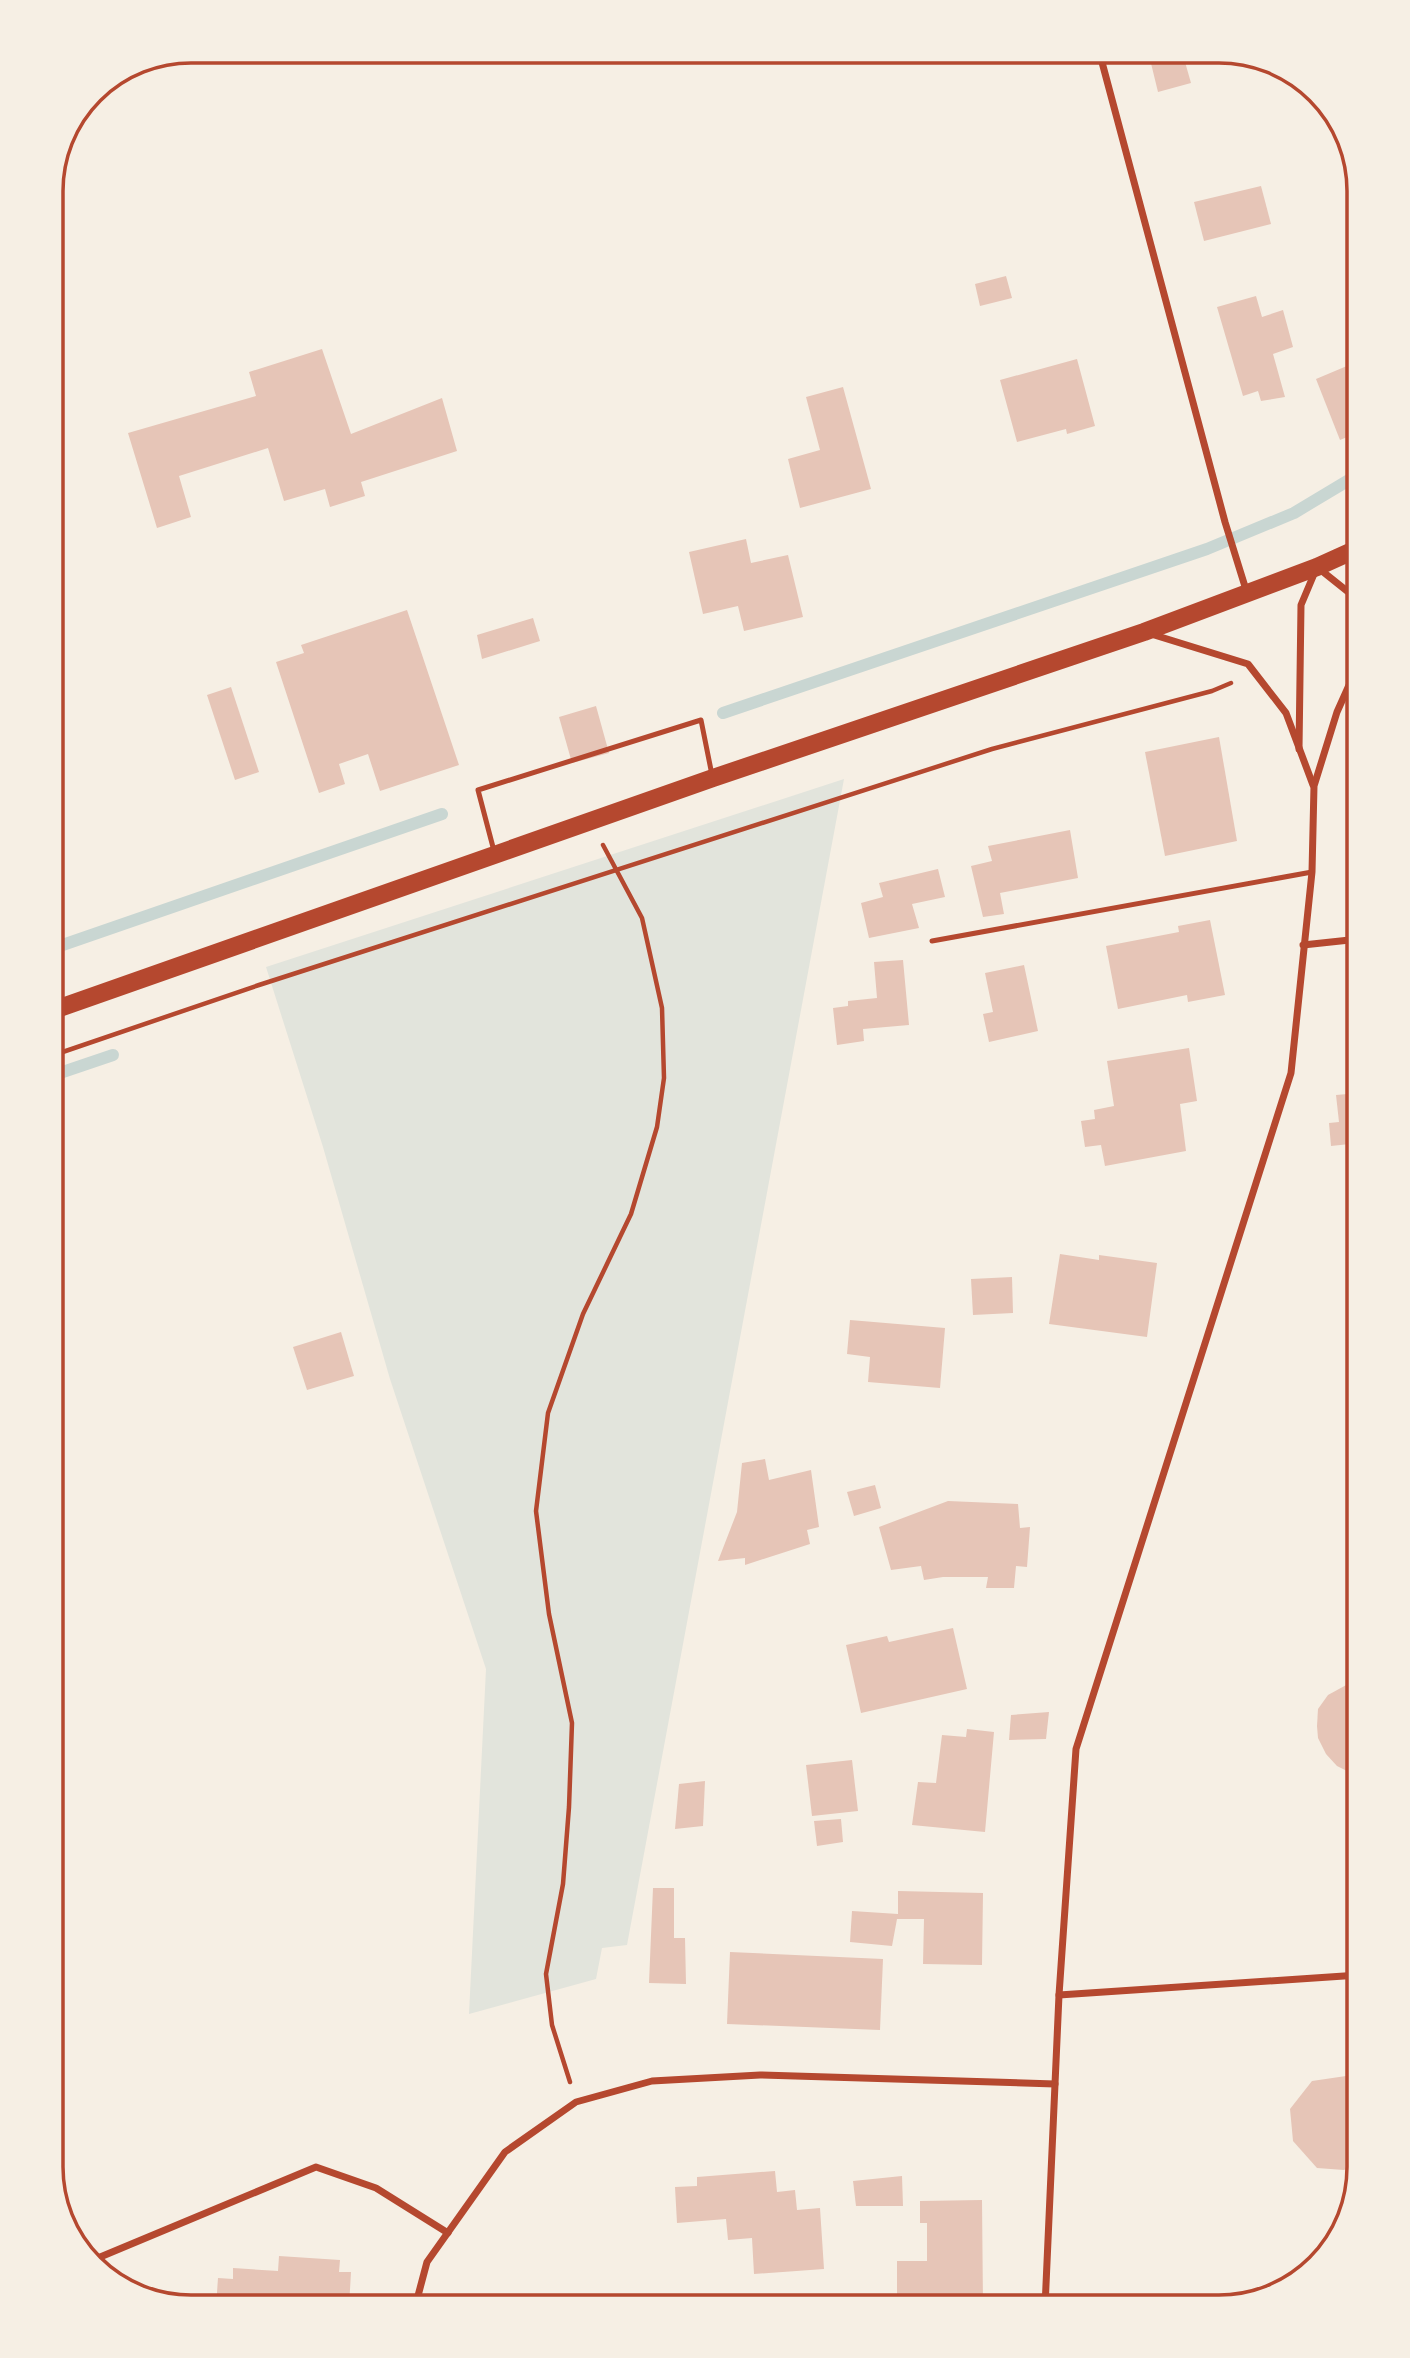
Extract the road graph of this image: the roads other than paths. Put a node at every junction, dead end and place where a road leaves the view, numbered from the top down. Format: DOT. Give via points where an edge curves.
graph roads {
  1 [pos="1102,63"];
  2 [pos="1347,553"];
  3 [pos="1317,567"];
  4 [pos="1347,591"];
  5 [pos="1247,593"];
  6 [pos="1144,632"];
  7 [pos="1347,690"];
  8 [pos="1299,750"];
  9 [pos="713,778"];
  10 [pos="1314,786"];
  11 [pos="495,856"];
  12 [pos="1312,872"];
  13 [pos="1347,940"];
  14 [pos="932,941"];
  15 [pos="1303,945"];
  16 [pos="63,1007"];
  17 [pos="1347,1976"];
  18 [pos="1059,1995"];
  19 [pos="1055,2084"];
  20 [pos="448,2232"];
  21 [pos="101,2257"];
  22 [pos="418,2295"];
  23 [pos="1046,2295"];
  1 -- 5 [label="street"];
  2 -- 3 [label="main road"];
  3 -- 4 [label="street"];
  3 -- 5 [label="main road"];
  3 -- 8 [label="street" via="1301,606"];
  5 -- 6 [label="main road"];
  6 -- 8 [label="street" via="1248,664 1286,713"];
  6 -- 9 [label="main road"];
  7 -- 10 [label="street"];
  8 -- 10 [label="street"];
  9 -- 11 [label="main road"];
  9 -- 11 [label="lane" via="701,720 478,790"];
  10 -- 12 [label="street"];
  11 -- 16 [label="main road"];
  12 -- 14 [label="lane"];
  12 -- 15 [label="street"];
  13 -- 15 [label="street"];
  15 -- 18 [label="street" via="1291,1073 1076,1749"];
  17 -- 18 [label="street"];
  18 -- 19 [label="street"];
  19 -- 20 [label="street" via="760,2075 652,2081 576,2102 505,2152"];
  19 -- 23 [label="street"];
  20 -- 21 [label="street" via="376,2188 316,2167"];
  20 -- 22 [label="street" via="427,2262"];
}
